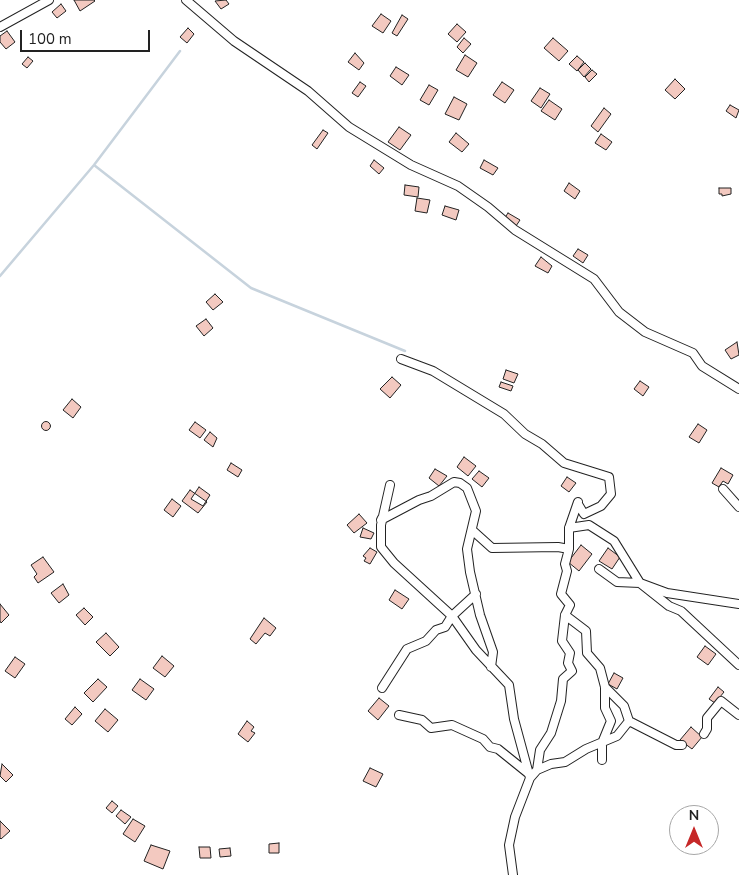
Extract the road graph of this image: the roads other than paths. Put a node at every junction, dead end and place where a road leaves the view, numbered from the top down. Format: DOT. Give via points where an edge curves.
graph roads {
  1 [pos="49,0"];
  2 [pos="186,0"];
  3 [pos="0,27"];
  4 [pos="401,359"];
  5 [pos="739,388"];
  6 [pos="739,499"];
  7 [pos="739,507"];
  8 [pos="584,514"];
  9 [pos="588,525"];
  10 [pos="569,528"];
  11 [pos="472,530"];
  12 [pos="569,549"];
  13 [pos="599,569"];
  14 [pos="640,583"];
  15 [pos="476,594"];
  16 [pos="739,604"];
  17 [pos="452,616"];
  18 [pos="565,616"];
  19 [pos="739,665"];
  20 [pos="491,667"];
  21 [pos="605,686"];
  22 [pos="382,688"];
  23 [pos="399,715"];
  24 [pos="739,715"];
  25 [pos="629,721"];
  26 [pos="704,734"];
  27 [pos="602,743"];
  28 [pos="682,745"];
  29 [pos="602,760"];
  30 [pos="537,770"];
  31 [pos="529,776"];
  32 [pos="513,875"];
  1 -- 3 [label="street"];
  2 -- 5 [label="street" via="234,41 308,91 349,127 411,165 458,186 515,230 594,279 619,312 645,332 693,352 702,366"];
  4 -- 8 [label="street" via="433,371 504,414 564,462 609,477 611,494 601,506"];
  6 -- 7 [label="street" via="726,492"];
  8 -- 9 [label="street" via="589,519"];
  8 -- 10 [label="street" via="578,501"];
  9 -- 10 [label="street"];
  9 -- 14 [label="street" via="614,541"];
  10 -- 12 [label="street"];
  11 -- 12 [label="street" via="492,548"];
  11 -- 15 [label="street" via="467,549"];
  11 -- 17 [label="street" via="476,511 471,494 460,482 454,482 382,520 381,547"];
  12 -- 18 [label="street" via="561,594 570,605"];
  13 -- 14 [label="street" via="617,582"];
  14 -- 16 [label="street" via="667,593"];
  14 -- 19 [label="street" via="669,606 681,611"];
  15 -- 17 [label="street"];
  15 -- 20 [label="street" via="493,652"];
  17 -- 20 [label="street"];
  17 -- 22 [label="street" via="446,627 407,649"];
  18 -- 21 [label="street" via="586,631 587,653 600,668"];
  18 -- 30 [label="street" via="562,641 570,653 568,663 572,670 563,679 561,701 551,733 540,750"];
  20 -- 31 [label="street" via="510,685 514,719"];
  21 -- 25 [label="street" via="624,706"];
  21 -- 27 [label="street" via="605,708 611,721"];
  23 -- 31 [label="street" via="422,720 431,728 452,726 482,739"];
  24 -- 26 [label="street" via="721,701 707,718"];
  25 -- 27 [label="street" via="617,736"];
  25 -- 28 [label="street"];
  27 -- 29 [label="street"];
  27 -- 30 [label="street" via="565,762"];
  30 -- 31 [label="street"];
  31 -- 32 [label="street" via="509,845"];
}
